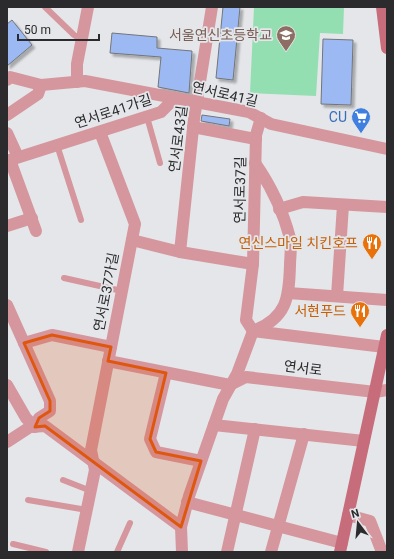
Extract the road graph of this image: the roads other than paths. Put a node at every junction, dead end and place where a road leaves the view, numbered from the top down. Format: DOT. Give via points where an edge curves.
graph roads {
  1 [pos="46,7"];
  2 [pos="88,7"];
  3 [pos="212,7"];
  4 [pos="382,7"];
  5 [pos="82,40"];
  6 [pos="387,48"];
  7 [pos="7,80"];
  8 [pos="77,82"];
  9 [pos="41,85"];
  10 [pos="174,99"];
  11 [pos="198,103"];
  12 [pos="7,115"];
  13 [pos="147,117"];
  14 [pos="261,118"];
  15 [pos="193,127"];
  16 [pos="100,132"];
  17 [pos="7,133"];
  18 [pos="256,138"];
  19 [pos="57,145"];
  20 [pos="387,149"];
  21 [pos="12,159"];
  22 [pos="160,163"];
  23 [pos="255,163"];
  24 [pos="343,205"];
  25 [pos="387,207"];
  26 [pos="279,209"];
  27 [pos="32,218"];
  28 [pos="81,220"];
  29 [pos="7,226"];
  30 [pos="36,231"];
  31 [pos="132,240"];
  32 [pos="180,252"];
  33 [pos="253,264"];
  34 [pos="64,278"];
  35 [pos="122,291"];
  36 [pos="288,293"];
  37 [pos="336,296"];
  38 [pos="387,300"];
  39 [pos="7,305"];
  40 [pos="253,331"];
  41 [pos="386,341"];
  42 [pos="24,343"];
  43 [pos="111,347"];
  44 [pos="108,361"];
  45 [pos="166,373"];
  46 [pos="7,385"];
  47 [pos="230,386"];
  48 [pos="381,391"];
  49 [pos="214,425"];
  50 [pos="35,427"];
  51 [pos="255,429"];
  52 [pos="304,434"];
  53 [pos="364,441"];
  54 [pos="7,442"];
  55 [pos="201,461"];
  56 [pos="94,464"];
  57 [pos="63,480"];
  58 [pos="91,491"];
  59 [pos="28,500"];
  60 [pos="187,502"];
  61 [pos="87,510"];
  62 [pos="236,515"];
  63 [pos="348,515"];
  64 [pos="130,523"];
  65 [pos="279,526"];
  66 [pos="181,527"];
  67 [pos="13,544"];
  68 [pos="341,548"];
  69 [pos="46,552"];
  70 [pos="78,552"];
  71 [pos="117,552"];
  72 [pos="182,552"];
  73 [pos="227,552"];
  74 [pos="271,552"];
  75 [pos="382,552"];
  1 -- 5 [label="lane" via="74,36"];
  2 -- 5 [label="street"];
  3 -- 11 [label="street, 연서로43길"];
  4 -- 6 [label="main road"];
  5 -- 8 [label="street" via="77,64"];
  7 -- 9 [label="street, 연서로41길" via="10,77"];
  8 -- 9 [label="street, 연서로41길"];
  8 -- 10 [label="street, 연서로41길" via="85,81"];
  9 -- 12 [label="street" via="38,94"];
  10 -- 11 [label="street, 연서로41길"];
  10 -- 13 [label="street, 연서로41가길" via="161,112"];
  11 -- 14 [label="street, 연서로41길" via="249,112"];
  11 -- 15 [label="street, 연서로43길"];
  13 -- 16 [label="street, 연서로41가길"];
  13 -- 22 [label="lane"];
  14 -- 18 [label="street, 연서로37길"];
  14 -- 20 [label="street, 연서로41길" via="271,124"];
  15 -- 18 [label="street"];
  15 -- 32 [label="street, 연서로43길"];
  16 -- 19 [label="street, 연서로41가길"];
  16 -- 31 [label="street, 연서로37가길" via="135,224"];
  17 -- 21 [label="street"];
  18 -- 23 [label="street, 연서로37길"];
  19 -- 21 [label="street, 연서로41가길"];
  19 -- 28 [label="lane"];
  21 -- 27 [label="street"];
  23 -- 26 [label="street" via="272,188"];
  23 -- 33 [label="street, 연서로37길"];
  24 -- 25 [label="street"];
  24 -- 26 [label="street" via="303,202"];
  24 -- 37 [label="street"];
  26 -- 36 [label="street" via="290,239"];
  27 -- 29 [label="street"];
  27 -- 30 [label="street"];
  31 -- 32 [label="street"];
  31 -- 35 [label="street, 연서로37가길"];
  32 -- 33 [label="street"];
  33 -- 40 [label="street, 연서로37길" via="246,320"];
  34 -- 35 [label="lane"];
  35 -- 43 [label="street, 연서로37가길"];
  36 -- 37 [label="street"];
  36 -- 40 [label="street" via="286,304 281,310 265,326"];
  37 -- 38 [label="street"];
  39 -- 42 [label="street"];
  40 -- 41 [label="street"];
  40 -- 47 [label="street"];
  41 -- 48 [label="main road"];
  42 -- 43 [label="street" via="52,335"];
  42 -- 50 [label="street" via="50,401 50,411 39,418"];
  43 -- 44 [label="street, 연서로37가길"];
  44 -- 45 [label="street"];
  44 -- 56 [label="street, 연서로37가길" via="91,450"];
  45 -- 47 [label="street"];
  45 -- 55 [label="street" via="150,439 156,452"];
  46 -- 50 [label="street" via="26,418"];
  47 -- 48 [label="street, 연서로" via="246,377"];
  47 -- 49 [label="street"];
  48 -- 53 [label="main road"];
  49 -- 51 [label="street"];
  49 -- 55 [label="street"];
  50 -- 54 [label="street" via="30,427"];
  50 -- 56 [label="street" via="45,426"];
  51 -- 52 [label="street"];
  51 -- 62 [label="street"];
  52 -- 53 [label="street"];
  52 -- 65 [label="street"];
  53 -- 63 [label="main road"];
  55 -- 60 [label="street"];
  56 -- 58 [label="street, 연서로37가길" via="96,470"];
  56 -- 66 [label="street"];
  57 -- 58 [label="lane"];
  58 -- 61 [label="street, 연서로37가길"];
  59 -- 61 [label="lane"];
  60 -- 62 [label="street"];
  60 -- 66 [label="street"];
  61 -- 70 [label="street, 연서로37가길"];
  62 -- 65 [label="street"];
  62 -- 73 [label="street"];
  63 -- 68 [label="main road"];
  63 -- 75 [label="street" via="370,521"];
  64 -- 71 [label="lane"];
  65 -- 68 [label="street"];
  65 -- 74 [label="street"];
  66 -- 72 [label="street"];
  67 -- 69 [label="lane"];
}
